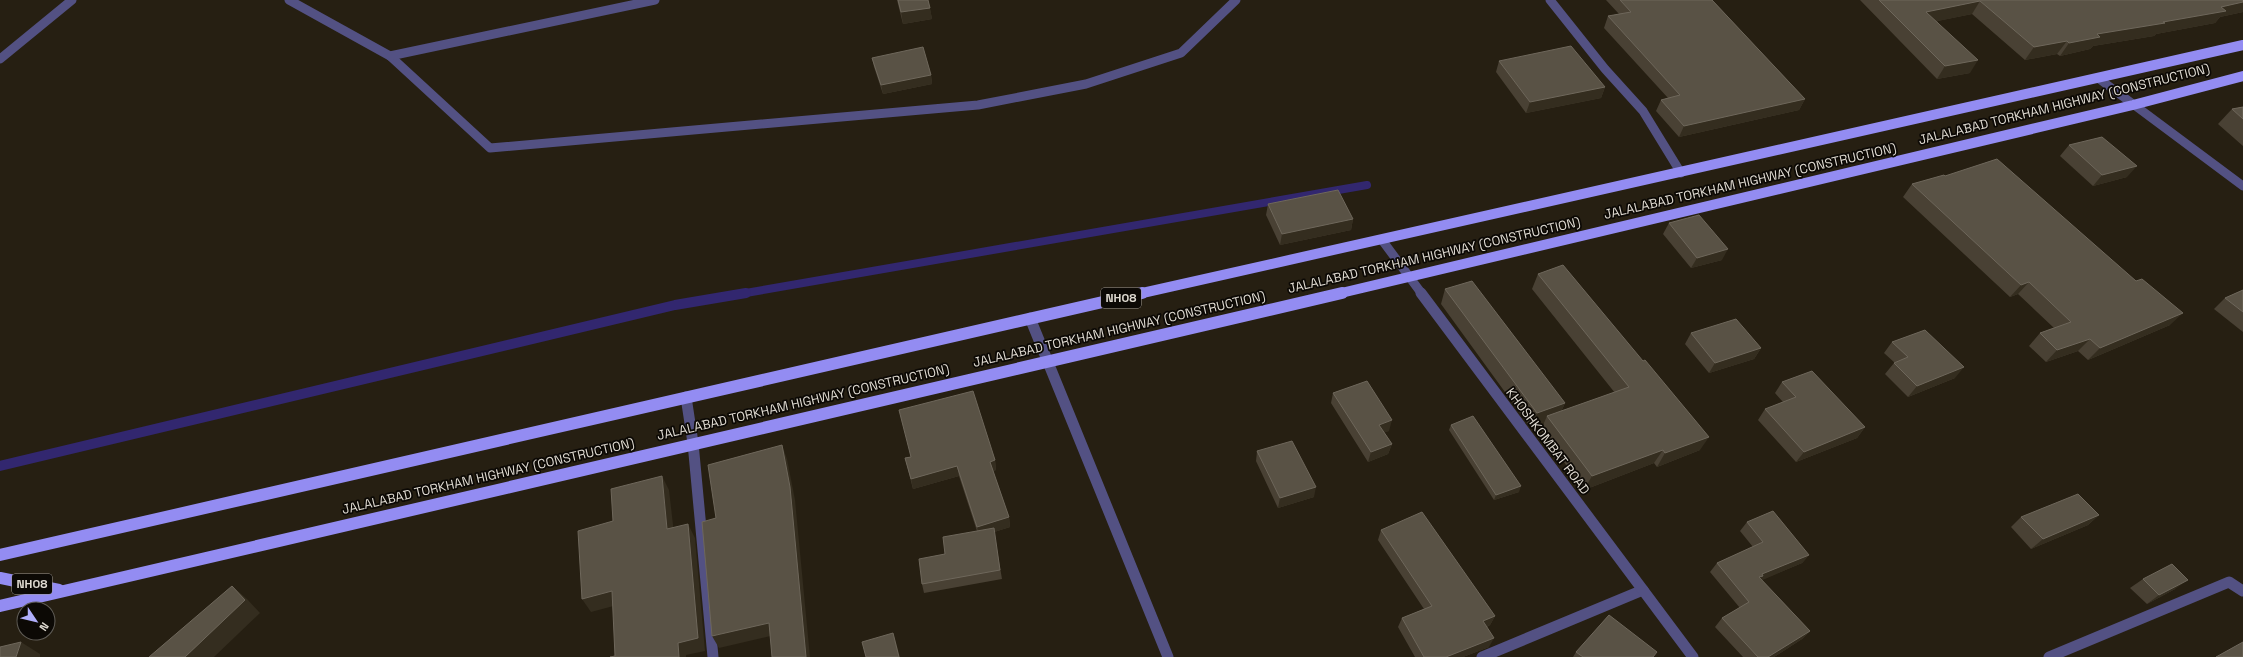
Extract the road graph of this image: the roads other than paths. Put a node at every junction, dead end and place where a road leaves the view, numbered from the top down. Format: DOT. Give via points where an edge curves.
graph roads {
  1 [pos="72,0"];
  2 [pos="289,0"];
  3 [pos="655,0"];
  4 [pos="1236,0"];
  5 [pos="1550,0"];
  6 [pos="2243,45"];
  7 [pos="390,56"];
  8 [pos="0,59"];
  9 [pos="2243,66"];
  10 [pos="2238,77"];
  11 [pos="2098,78"];
  12 [pos="2133,105"];
  13 [pos="1681,173"];
  14 [pos="2243,186"];
  15 [pos="1382,240"];
  16 [pos="1409,277"];
  17 [pos="1030,318"];
  18 [pos="1048,360"];
  19 [pos="686,397"];
  20 [pos="693,443"];
  21 [pos="0,555"];
  22 [pos="0,578"];
  23 [pos="1643,590"];
  24 [pos="63,591"];
  25 [pos="2243,591"];
  26 [pos="0,606"];
  27 [pos="713,657"];
  28 [pos="1168,657"];
  29 [pos="1482,657"];
  30 [pos="1693,657"];
  31 [pos="2049,657"];
  1 -- 8 [label="street"];
  2 -- 7 [label="street"];
  3 -- 7 [label="street"];
  4 -- 7 [label="street" via="1181,53 1079,85 978,105 490,148"];
  5 -- 13 [label="street" via="1604,69 1643,111"];
  6 -- 11 [label="highway, NH08"];
  9 -- 10 [label="highway, NH08"];
  10 -- 12 [label="highway, JALALABAD TORKHAM HIGHWAY (CONSTRUCTION) / NH08"];
  11 -- 12 [label="street"];
  11 -- 13 [label="highway, NH08"];
  12 -- 14 [label="street"];
  12 -- 16 [label="highway, JALALABAD TORKHAM HIGHWAY (CONSTRUCTION) / NH08"];
  13 -- 15 [label="highway, NH08"];
  15 -- 16 [label="street, KHOSHKOMBAT ROAD"];
  15 -- 17 [label="highway, NH08"];
  16 -- 18 [label="highway, JALALABAD TORKHAM HIGHWAY (CONSTRUCTION) / NH08"];
  16 -- 23 [label="street, KHOSHKOMBAT ROAD"];
  17 -- 18 [label="street"];
  17 -- 19 [label="highway, NH08"];
  18 -- 20 [label="highway, JALALABAD TORKHAM HIGHWAY (CONSTRUCTION) / NH08"];
  18 -- 28 [label="street"];
  19 -- 20 [label="street"];
  19 -- 21 [label="highway, NH08"];
  20 -- 24 [label="highway, JALALABAD TORKHAM HIGHWAY (CONSTRUCTION) / NH08"];
  20 -- 27 [label="street"];
  22 -- 24 [label="highway, NH08"];
  23 -- 29 [label="street"];
  23 -- 30 [label="street, KHOSHKOMBAT ROAD"];
  24 -- 26 [label="highway, JALALABAD TORKHAM HIGHWAY (CONSTRUCTION) / NH08"];
  25 -- 31 [label="street" via="2229,582"];
}
